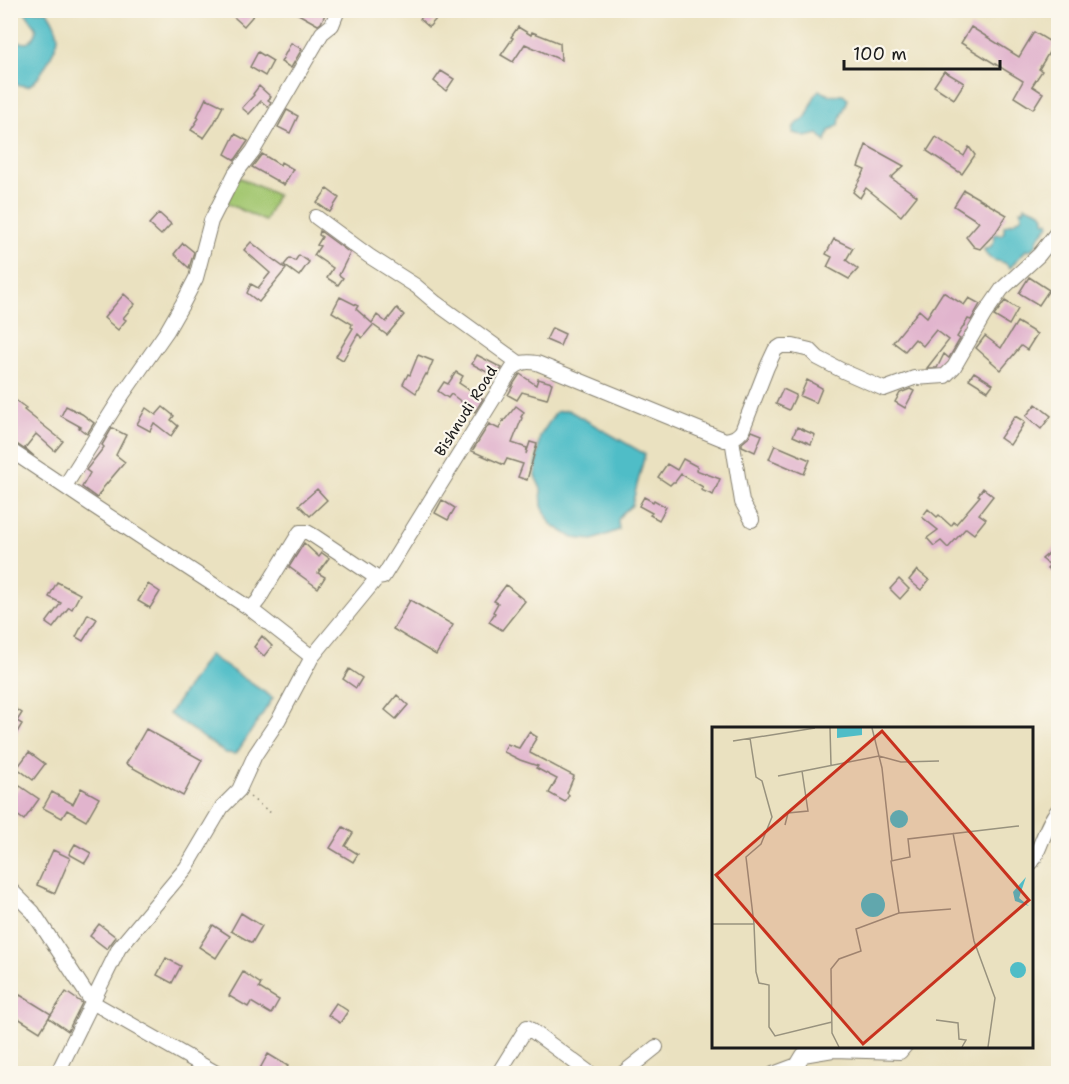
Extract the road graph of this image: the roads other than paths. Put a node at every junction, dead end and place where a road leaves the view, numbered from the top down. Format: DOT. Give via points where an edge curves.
graph roads {
  1 [pos="338,10"];
  2 [pos="315,217"];
  3 [pos="1059,231"];
  4 [pos="519,363"];
  5 [pos="732,439"];
  6 [pos="10,450"];
  7 [pos="65,486"];
  8 [pos="752,520"];
  9 [pos="377,578"];
  10 [pos="249,608"];
  11 [pos="312,657"];
  12 [pos="1059,810"];
  13 [pos="1033,860"];
  14 [pos="10,889"];
  15 [pos="92,1002"];
  16 [pos="656,1047"];
  17 [pos="904,1048"];
  18 [pos="57,1074"];
  19 [pos="218,1074"];
  20 [pos="498,1074"];
  21 [pos="591,1074"];
  22 [pos="622,1074"];
  23 [pos="773,1074"];
  1 -- 7 [label="street" via="253,151 235,174 211,221 196,278 167,331"];
  2 -- 4 [label="street"];
  3 -- 5 [label="street" via="1002,289 945,376 914,378 884,389 818,358 810,350 781,346 767,367 742,431"];
  4 -- 5 [label="street, Bishnudi Road" via="537,363 725,440"];
  4 -- 9 [label="street, Bishnudi Road" via="454,460 387,572"];
  5 -- 8 [label="street" via="742,502"];
  6 -- 7 [label="street"];
  7 -- 10 [label="street"];
  9 -- 10 [label="street" via="315,536 300,532 260,600"];
  9 -- 11 [label="street, Bishnudi Road"];
  10 -- 11 [label="street"];
  11 -- 15 [label="street, Bishnudi Road" via="255,754 239,790 222,807 186,868 119,948"];
  12 -- 13 [label="street" via="1051,818"];
  14 -- 15 [label="street" via="33,912"];
  15 -- 18 [label="street, Bishnudi Road"];
  15 -- 19 [label="street"];
  16 -- 22 [label="street"];
  17 -- 23 [label="street" via="900,1052 833,1050 804,1055 797,1065"];
  20 -- 21 [label="street" via="527,1027"];
}
